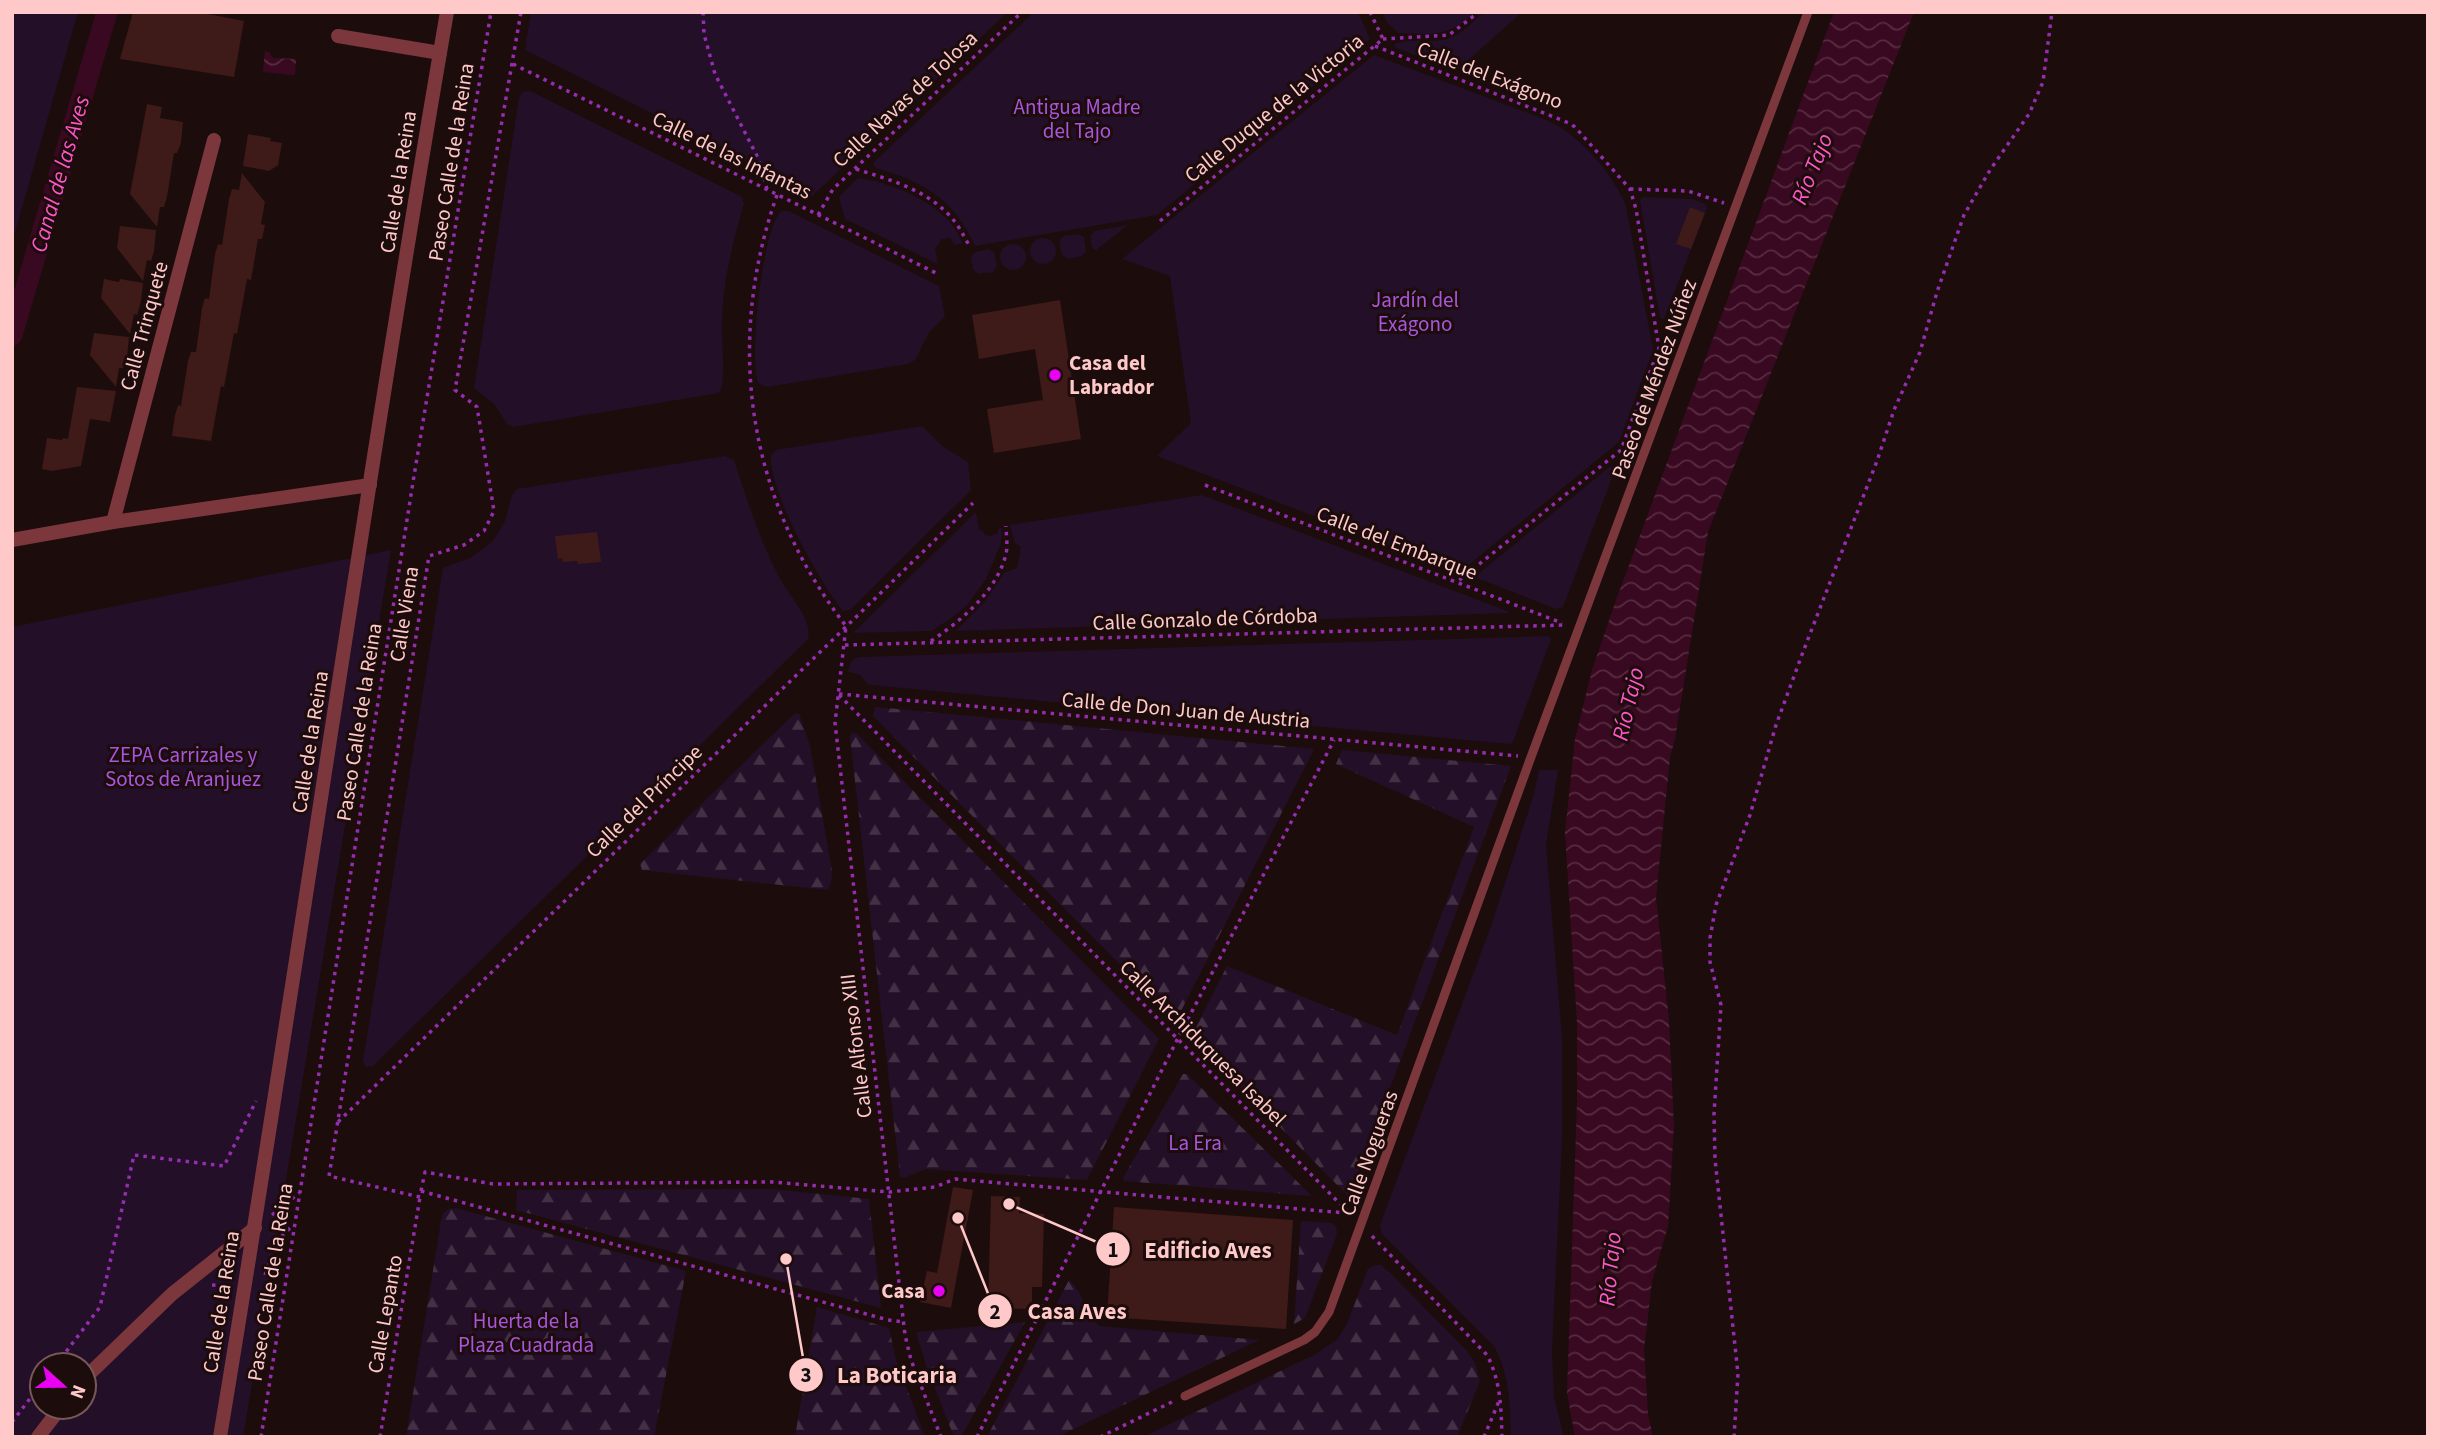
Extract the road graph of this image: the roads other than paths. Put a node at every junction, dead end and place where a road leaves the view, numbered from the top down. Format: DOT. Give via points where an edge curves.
graph roads {
  1 [pos="447,12"];
  2 [pos="1808,12"];
  3 [pos="338,36"];
  4 [pos="440,53"];
  5 [pos="214,140"];
  6 [pos="370,485"];
  7 [pos="114,522"];
  8 [pos="12,540"];
  9 [pos="1531,757"];
  10 [pos="255,1228"];
  11 [pos="98,1366"];
  12 [pos="1185,1396"];
  13 [pos="50,1421"];
  14 [pos="38,1437"];
  15 [pos="220,1437"];
  1 -- 4 [label="street, Calle de la Reina"];
  2 -- 9 [label="lane, Paseo de Méndez Núñez"];
  3 -- 4 [label="street"];
  4 -- 6 [label="street, Calle de la Reina"];
  5 -- 7 [label="street, Calle Trinquete"];
  6 -- 7 [label="street"];
  6 -- 10 [label="street, Calle de la Reina"];
  7 -- 8 [label="street"];
  9 -- 12 [label="lane, Calle Nogueras" via="1329,1312 1304,1340"];
  10 -- 11 [label="street" via="172,1294"];
  10 -- 15 [label="street, Calle de la Reina"];
  13 -- 14 [label="street"];
}
